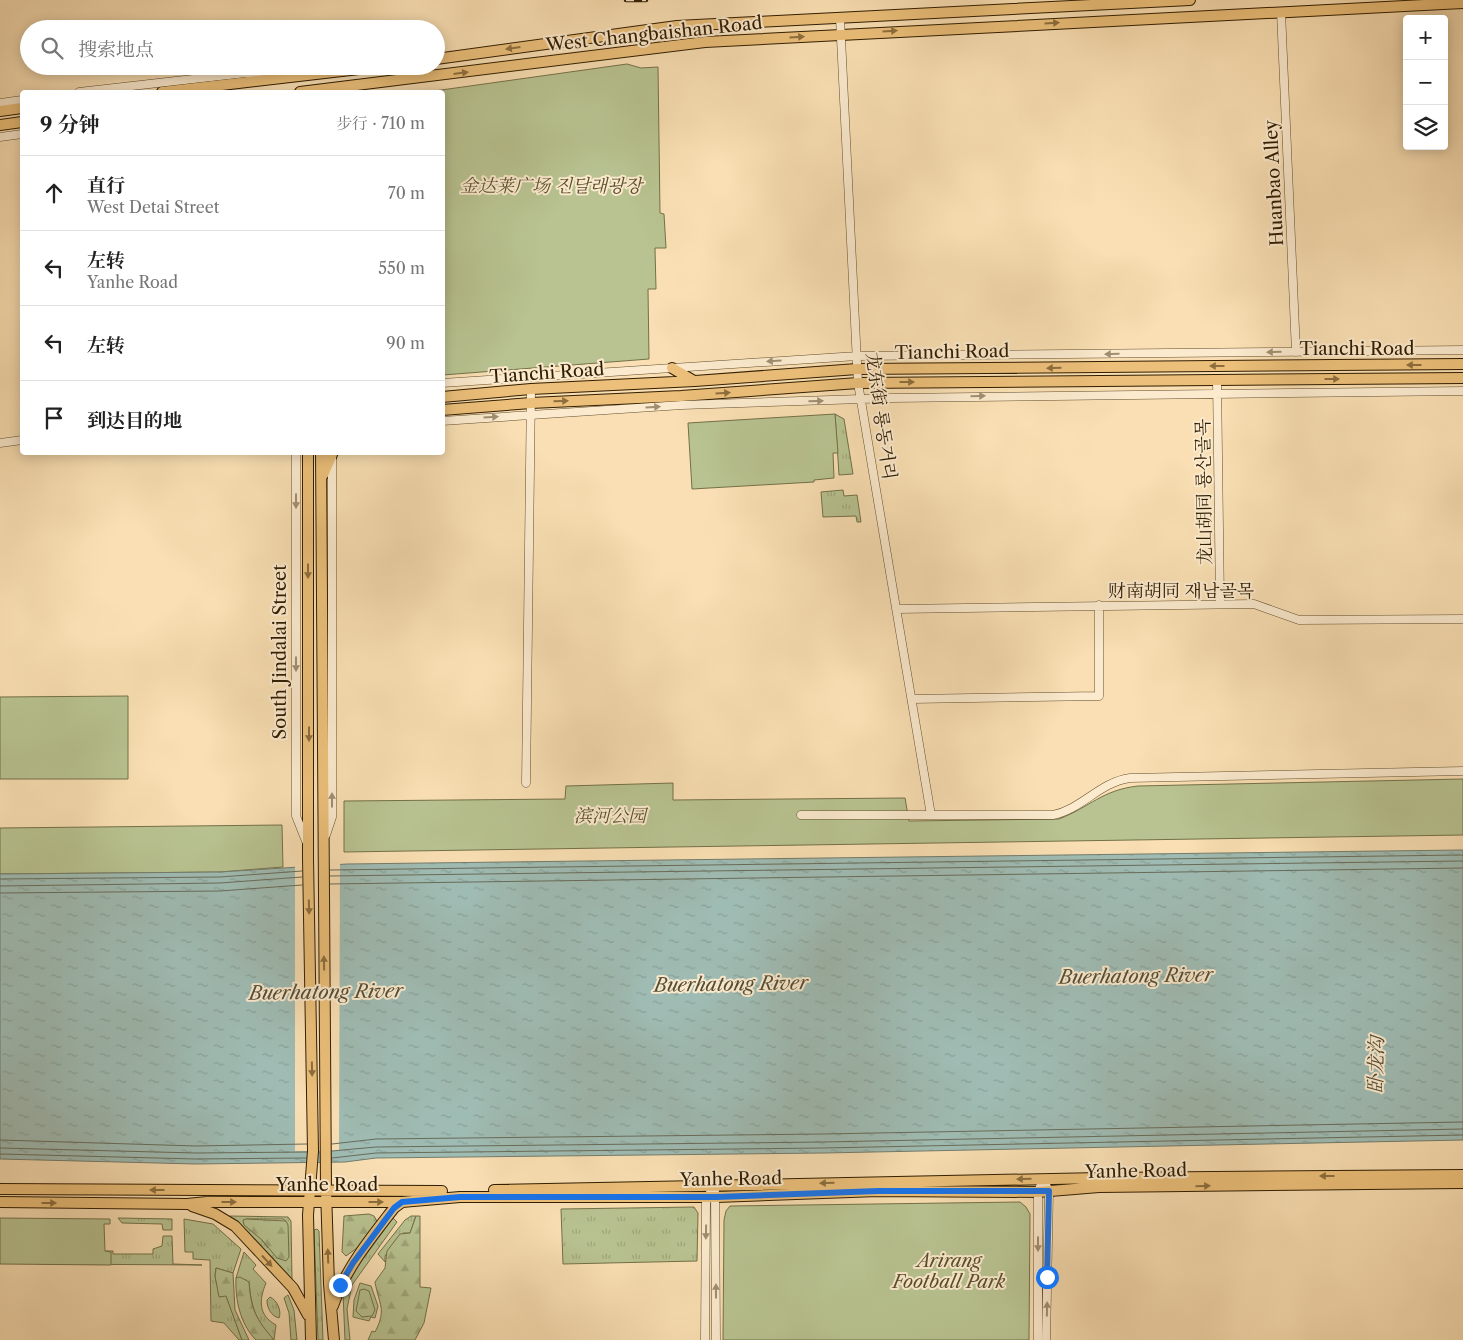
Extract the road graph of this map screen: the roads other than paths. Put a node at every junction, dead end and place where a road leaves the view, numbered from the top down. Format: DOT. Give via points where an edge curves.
graph roads {
  1 [pos="1190,0"];
  2 [pos="1463,3"];
  3 [pos="1281,12"];
  4 [pos="840,18"];
  5 [pos="841,34"];
  6 [pos="445,58"];
  7 [pos="229,75"];
  8 [pos="252,75"];
  9 [pos="314,75"];
  10 [pos="380,75"];
  11 [pos="268,80"];
  12 [pos="378,84"];
  13 [pos="97,90"];
  14 [pos="180,90"];
  15 [pos="307,90"];
  16 [pos="321,90"];
  17 [pos="329,90"];
  18 [pos="365,90"];
  19 [pos="20,100"];
  20 [pos="0,103"];
  21 [pos="20,108"];
  22 [pos="0,111"];
  23 [pos="20,122"];
  24 [pos="0,125"];
  25 [pos="20,134"];
  26 [pos="0,137"];
  27 [pos="1463,350"];
  28 [pos="1296,352"];
  29 [pos="857,356"];
  30 [pos="1463,364"];
  31 [pos="672,368"];
  32 [pos="857,369"];
  33 [pos="1463,378"];
  34 [pos="1217,380"];
  35 [pos="695,381"];
  36 [pos="445,383"];
  37 [pos="858,383"];
  38 [pos="531,389"];
  39 [pos="1463,391"];
  40 [pos="1217,394"];
  41 [pos="445,397"];
  42 [pos="861,400"];
  43 [pos="530,403"];
  44 [pos="445,410"];
  45 [pos="530,415"];
  46 [pos="445,420"];
  47 [pos="20,440"];
  48 [pos="0,443"];
  49 [pos="296,455"];
  50 [pos="308,455"];
  51 [pos="320,455"];
  52 [pos="332,455"];
  53 [pos="332,455"];
  54 [pos="320,481"];
  55 [pos="1220,604"];
  56 [pos="1099,605"];
  57 [pos="896,609"];
  58 [pos="1463,619"];
  59 [pos="912,699"];
  60 [pos="1463,771"];
  61 [pos="526,783"];
  62 [pos="801,815"];
  63 [pos="931,815"];
  64 [pos="322,847"];
  65 [pos="309,853"];
  66 [pos="1463,1175"];
  67 [pos="1043,1178"];
  68 [pos="1463,1183"];
  69 [pos="713,1185"];
  70 [pos="0,1189"];
  71 [pos="326,1190"];
  72 [pos="311,1191"];
  73 [pos="1044,1191"];
  74 [pos="712,1197"];
  75 [pos="0,1202"];
  76 [pos="310,1202"];
  77 [pos="327,1202"];
  78 [pos="402,1202"];
  79 [pos="187,1204"];
  80 [pos="331,1312"];
  81 [pos="310,1317"];
  82 [pos="311,1340"];
  83 [pos="334,1340"];
  84 [pos="705,1340"];
  85 [pos="716,1340"];
  86 [pos="1038,1340"];
  87 [pos="1046,1340"];
  1 -- 4 [label="main road, West Changbaishan Road"];
  2 -- 3 [label="main road, West Changbaishan Road"];
  5 -- 3 [label="main road, West Changbaishan Road, one-way"];
  3 -- 28 [label="street, Huanbao Alley"];
  4 -- 5 [label="street, 龙东街 룡동거리"];
  4 -- 6 [label="main road, West Changbaishan Road, one-way" via="656,28"];
  12 -- 5 [label="main road, West Changbaishan Road, one-way" via="675,45"];
  5 -- 29 [label="street, 龙东街 룡동거리"];
  7 -- 13 [label="street"];
  8 -- 11 [label="street"];
  9 -- 11 [label="main road"];
  9 -- 15 [label="main road"];
  9 -- 16 [label="main road"];
  10 -- 12 [label="main road"];
  11 -- 14 [label="main road"];
  12 -- 17 [label="main road, West Changbaishan Road"];
  12 -- 18 [label="main road"];
  19 -- 20 [label="street"];
  21 -- 22 [label="main road"];
  23 -- 24 [label="main road"];
  25 -- 26 [label="street"];
  27 -- 28 [label="street, Tianchi Road"];
  28 -- 29 [label="street, Tianchi Road, one-way"];
  29 -- 31 [label="street, Tianchi Road, one-way"];
  29 -- 32 [label="street, 龙东街 룡동거리"];
  30 -- 32 [label="main road, Tianchi Road, one-way"];
  31 -- 35 [label="main road"];
  31 -- 36 [label="street, Tianchi Road"];
  32 -- 35 [label="main road, Tianchi Road"];
  32 -- 37 [label="street, 龙东街 룡동거리"];
  34 -- 33 [label="main road, Tianchi Road, one-way"];
  37 -- 34 [label="main road, Tianchi Road, one-way"];
  34 -- 40 [label="street, 龙山胡同 룡산골목"];
  35 -- 38 [label="main road, Tianchi Road"];
  37 -- 42 [label="street, 龙东街 룡동거리"];
  43 -- 37 [label="main road, Tianchi Road, one-way"];
  38 -- 41 [label="main road, Tianchi Road"];
  38 -- 43 [label="street"];
  39 -- 40 [label="street"];
  42 -- 40 [label="street, one-way"];
  40 -- 55 [label="street, 龙山胡同 룡산골목"];
  45 -- 42 [label="street, one-way" via="682,405"];
  42 -- 57 [label="street, 龙东街 룡동거리"];
  43 -- 44 [label="main road, Tianchi Road"];
  43 -- 45 [label="street"];
  46 -- 45 [label="street, one-way"];
  45 -- 61 [label="street"];
  47 -- 48 [label="street"];
  49 -- 65 [label="street, South Jindalai Street, one-way" via="296,816"];
  50 -- 65 [label="main road, South Jindalai Street, one-way"];
  51 -- 54 [label="main road"];
  52 -- 54 [label="main road"];
  64 -- 53 [label="street, one-way" via="332,817"];
  54 -- 64 [label="main road"];
  55 -- 56 [label="street, 财南胡同 재남골목"];
  55 -- 58 [label="street, 财南胡同 재남골목" via="1254,604 1299,620"];
  56 -- 57 [label="street, 财南胡同 재남골목"];
  56 -- 59 [label="street" via="1099,696"];
  57 -- 59 [label="street, 龙东街 룡동거리"];
  59 -- 63 [label="street, 龙东街 룡동거리"];
  60 -- 63 [label="street" via="1130,778 1109,783 1071,808 1053,815"];
  62 -- 63 [label="street"];
  71 -- 64 [label="main road, one-way"];
  65 -- 72 [label="main road, one-way"];
  66 -- 67 [label="main road, Yanhe Road, one-way"];
  67 -- 69 [label="main road, Yanhe Road, one-way"];
  67 -- 73 [label="street"];
  73 -- 68 [label="main road, Yanhe Road, one-way"];
  69 -- 71 [label="main road, Yanhe Road" via="419,1192"];
  69 -- 74 [label="street"];
  72 -- 70 [label="main road, Yanhe Road, one-way"];
  71 -- 72 [label="main road, Yanhe Road"];
  71 -- 77 [label="main road"];
  72 -- 76 [label="main road"];
  73 -- 74 [label="main road, Yanhe Road" via="878,1191"];
  73 -- 86 [label="street, one-way"];
  87 -- 73 [label="street, one-way"];
  74 -- 78 [label="main road, Yanhe Road" via="460,1197"];
  74 -- 84 [label="street, one-way"];
  85 -- 74 [label="street, one-way"];
  75 -- 79 [label="main road, Yanhe Road, one-way"];
  76 -- 77 [label="main road, Yanhe Road"];
  79 -- 76 [label="main road, Yanhe Road, one-way"];
  76 -- 81 [label="main road"];
  77 -- 78 [label="main road, Yanhe Road, one-way"];
  80 -- 77 [label="main road, one-way"];
  78 -- 80 [label="main road" via="394,1208 347,1271"];
  79 -- 81 [label="main road, one-way" via="215,1214 235,1226 293,1288"];
  80 -- 83 [label="main road"];
  81 -- 82 [label="main road"];
}
